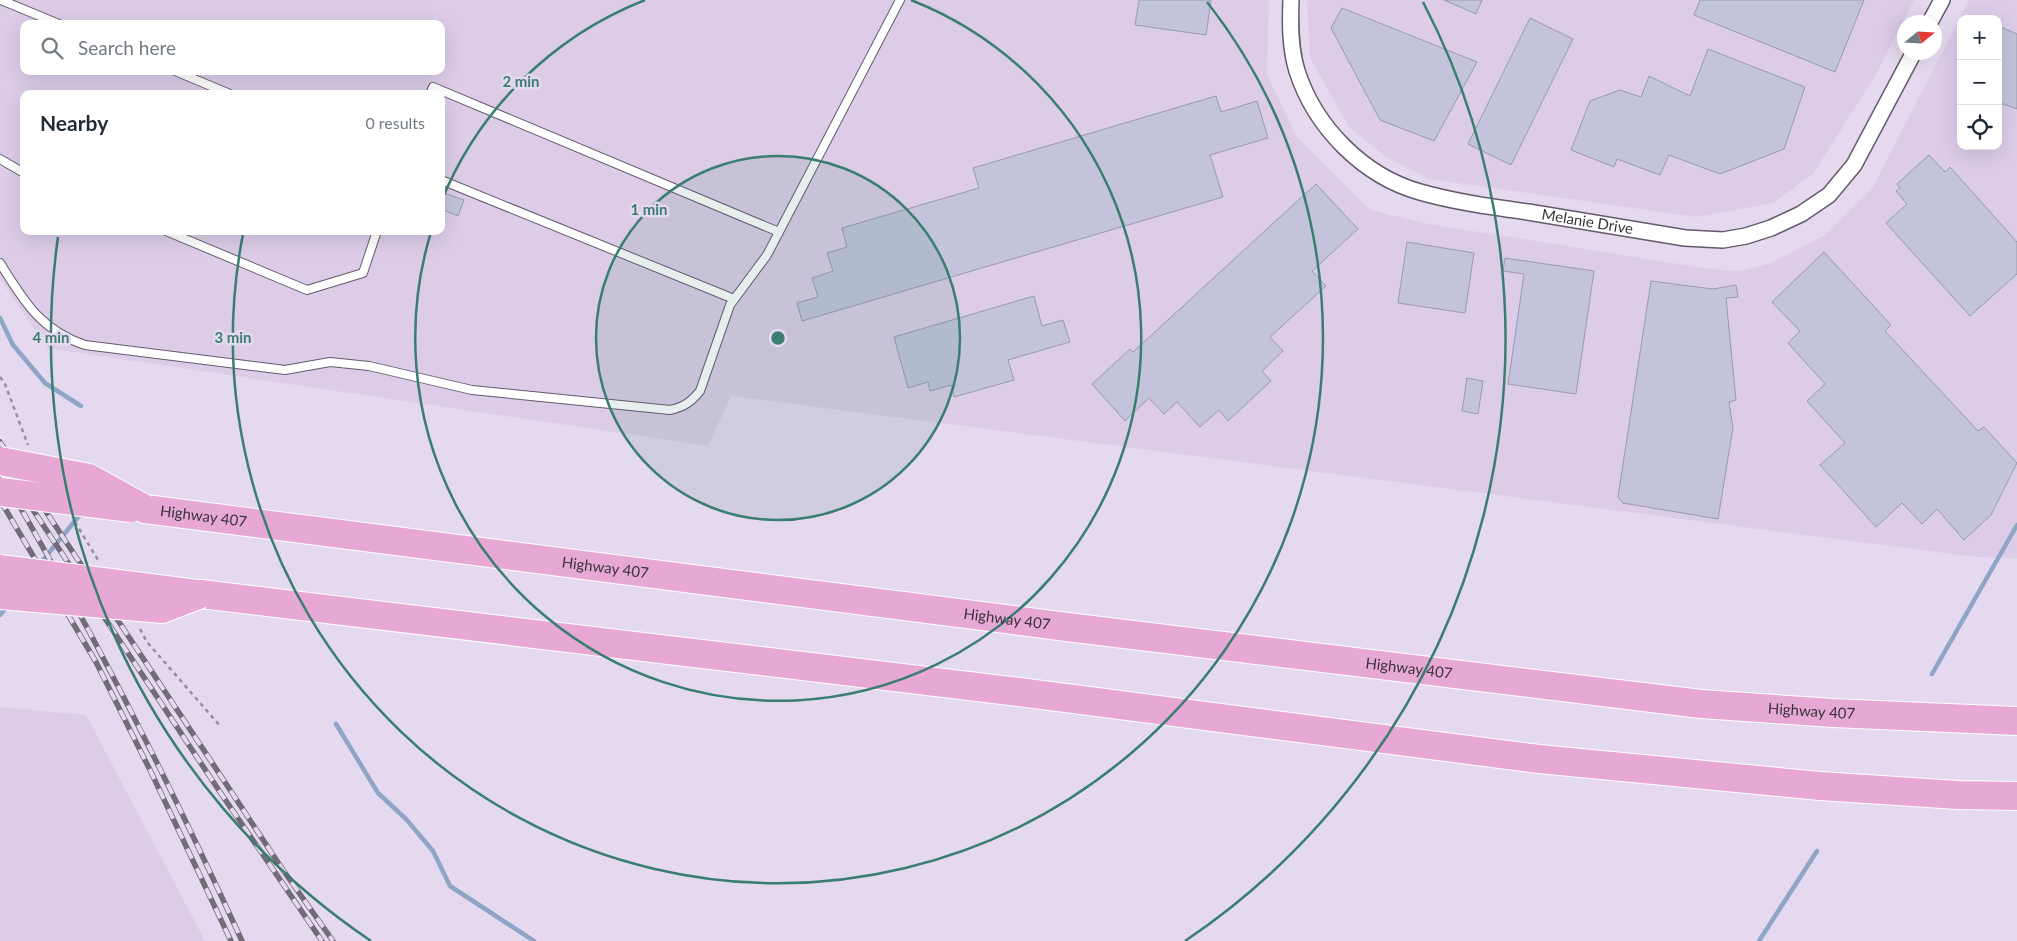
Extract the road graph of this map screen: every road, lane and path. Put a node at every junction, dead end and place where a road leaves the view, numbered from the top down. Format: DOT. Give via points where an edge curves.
graph roads {
  1 [pos="1,0"];
  2 [pos="900,0"];
  3 [pos="1291,0"];
  4 [pos="1942,0"];
  5 [pos="1934,15"];
  6 [pos="49,20"];
  7 [pos="1910,60"];
  8 [pos="185,75"];
  9 [pos="220,90"];
  10 [pos="445,92"];
  11 [pos="0,159"];
  12 [pos="20,171"];
  13 [pos="445,182"];
  14 [pos="779,232"];
  15 [pos="176,235"];
  16 [pos="376,235"];
  17 [pos="0,263"];
  18 [pos="734,300"];
  19 [pos="0,377"];
  20 [pos="32,453"];
  21 [pos="0,461"];
  22 [pos="0,492"];
  23 [pos="145,509"];
  24 [pos="72,518"];
  25 [pos="102,568"];
  26 [pos="0,569"];
  27 [pos="0,594"];
  28 [pos="201,594"];
  29 [pos="137,625"];
  30 [pos="2017,721"];
  31 [pos="221,728"];
  32 [pos="2017,796"];
  1 -- 6 [label="lane"];
  2 -- 14 [label="lane"];
  3 -- 7 [label="street, Melanie Drive" via="1290,35 1297,71 1309,100 1328,129 1353,156 1387,178 1418,192 1461,202 1686,238 1723,240 1746,236 1801,214 1829,195 1858,158"];
  4 -- 5 [label="street"];
  8 -- 9 [label="lane"];
  10 -- 14 [label="lane"];
  11 -- 12 [label="lane"];
  13 -- 18 [label="lane"];
  14 -- 18 [label="lane" via="767,255"];
  15 -- 16 [label="lane" via="307,290 363,272"];
  17 -- 18 [label="lane" via="32,311 65,338 85,345 285,370 330,362 369,366 472,390 670,410 692,401 700,391"];
  19 -- 20 [label="path"];
  21 -- 23 [label="highway, bridge" via="89,478"];
  22 -- 23 [label="highway, Highway 407, bridge"];
  23 -- 30 [label="highway, Highway 407" via="1701,704"];
  24 -- 25 [label="path"];
  26 -- 28 [label="highway, bridge"];
  27 -- 28 [label="highway, bridge" via="162,609"];
  28 -- 32 [label="highway" via="1009,690 1539,758 1820,786"];
  29 -- 31 [label="path" via="147,642"];
}
